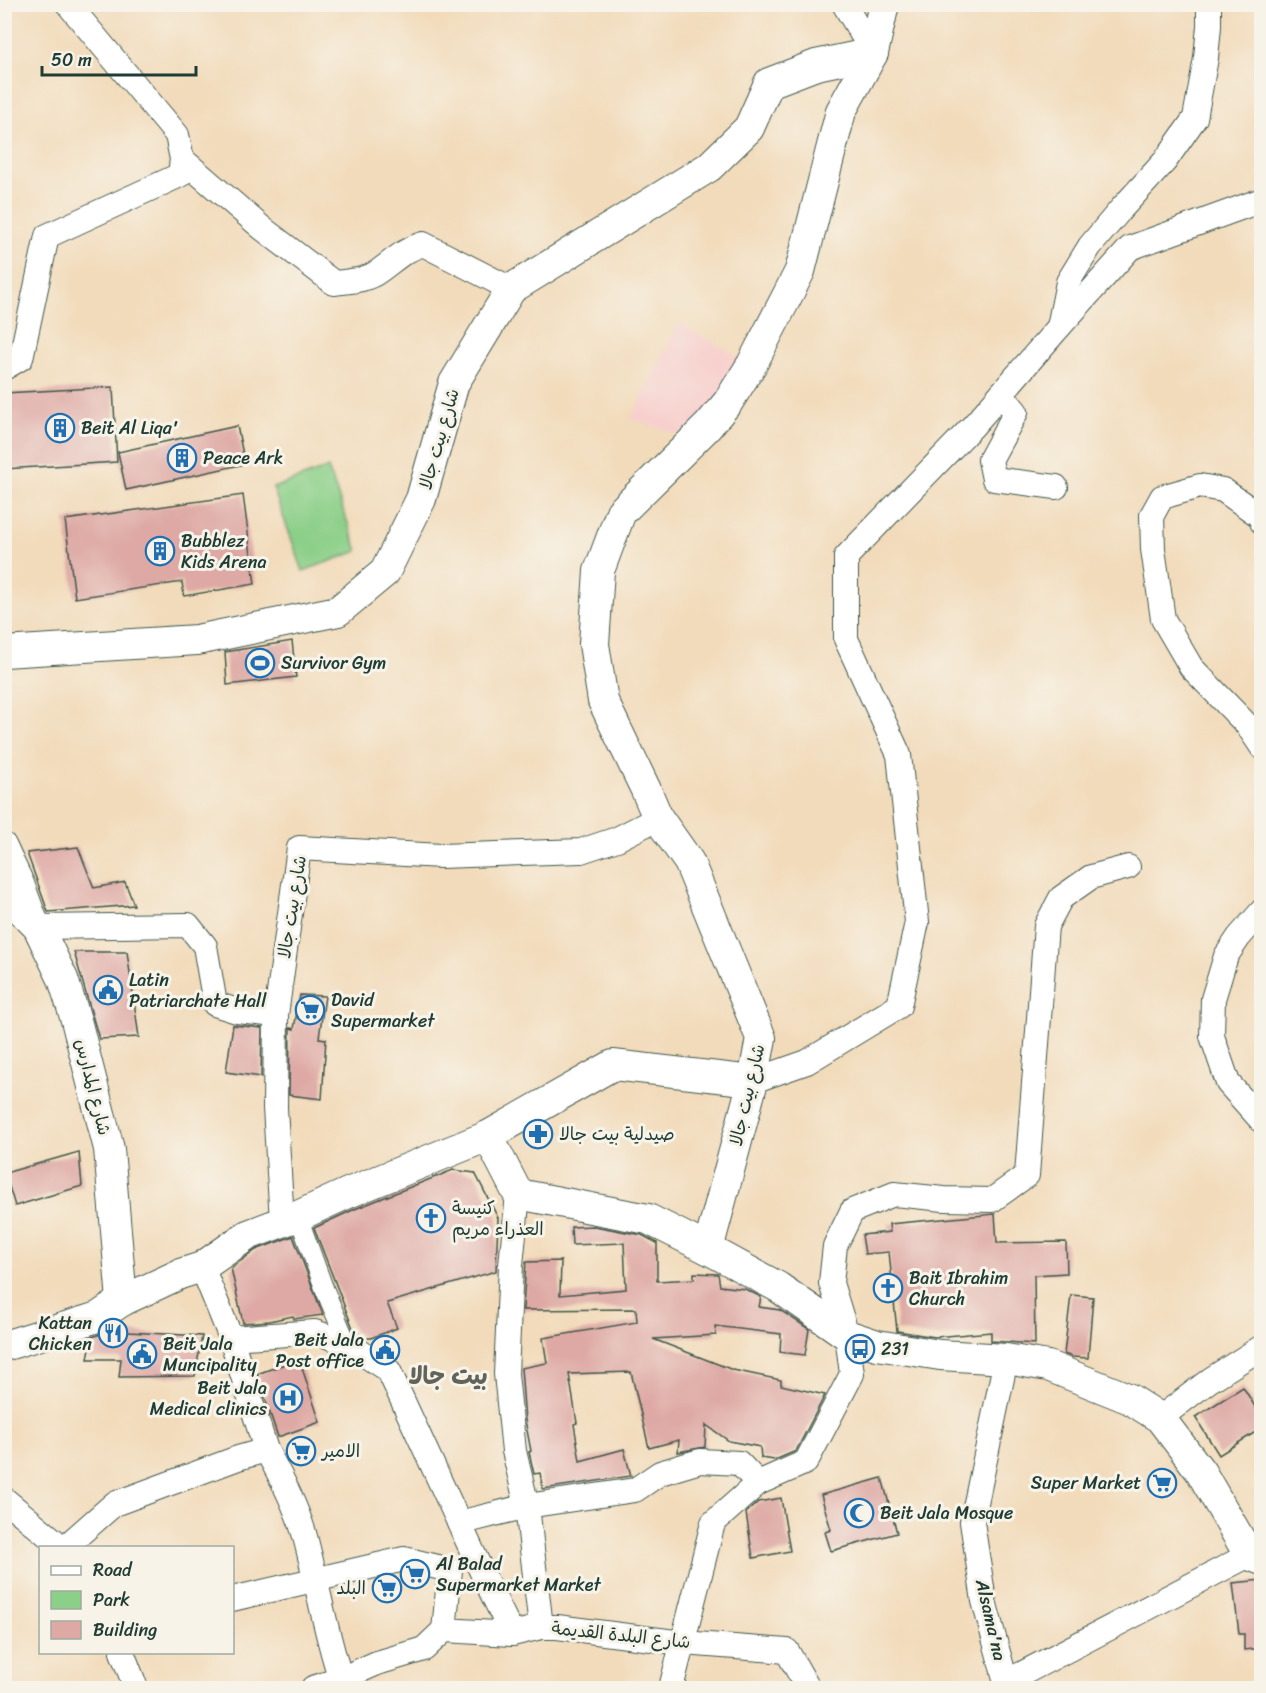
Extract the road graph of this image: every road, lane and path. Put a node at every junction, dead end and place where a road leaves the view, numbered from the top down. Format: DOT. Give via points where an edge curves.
graph roads {
  1 [pos="68,4"];
  2 [pos="844,4"];
  3 [pos="884,4"];
  4 [pos="1209,4"];
  5 [pos="873,53"];
  6 [pos="182,159"];
  7 [pos="1262,200"];
  8 [pos="511,289"];
  9 [pos="1059,327"];
  10 [pos="4,368"];
  11 [pos="1001,394"];
  12 [pos="1056,487"];
  13 [pos="1262,522"];
  14 [pos="4,652"];
  15 [pos="1262,747"];
  16 [pos="658,818"];
  17 [pos="4,845"];
  18 [pos="1128,867"];
  19 [pos="4,894"];
  20 [pos="1262,911"];
  21 [pos="38,927"];
  22 [pos="276,1015"];
  23 [pos="753,1081"];
  24 [pos="1262,1121"];
  25 [pos="488,1136"];
  26 [pos="518,1194"];
  27 [pos="290,1218"];
  28 [pos="708,1249"];
  29 [pos="202,1268"];
  30 [pos="122,1301"];
  31 [pos="847,1335"];
  32 [pos="231,1338"];
  33 [pos="346,1343"];
  34 [pos="4,1346"];
  35 [pos="1262,1347"];
  36 [pos="1006,1359"];
  37 [pos="1160,1418"];
  38 [pos="266,1450"];
  39 [pos="758,1483"];
  40 [pos="4,1499"];
  41 [pos="527,1506"];
  42 [pos="459,1523"];
  43 [pos="62,1546"];
  44 [pos="66,1546"];
  45 [pos="1256,1557"];
  46 [pos="314,1579"];
  47 [pos="234,1599"];
  48 [pos="541,1627"];
  49 [pos="444,1630"];
  50 [pos="512,1634"];
  51 [pos="683,1642"];
  52 [pos="122,1654"];
  53 [pos="343,1684"];
  54 [pos="998,1685"];
  55 [pos="136,1689"];
  56 [pos="313,1689"];
  57 [pos="671,1689"];
  58 [pos="808,1689"];
  1 -- 6 [label="street" via="177,135"];
  2 -- 5 [label="street"];
  3 -- 5 [label="street, شارع بيت جالا"];
  4 -- 9 [label="street" via="1206,58 1195,118 1165,161 1090,246 1068,282"];
  5 -- 8 [label="street, شارع بيت جالا" via="816,65 770,84 749,128 709,167"];
  5 -- 16 [label="street, شارع بيت جالا" via="841,111 801,271 752,364 708,426 621,512 598,571 594,644 603,701"];
  6 -- 8 [label="street" via="334,283 358,281 423,244"];
  6 -- 10 [label="street" via="180,175 47,236 21,358"];
  7 -- 9 [label="street" via="1130,248"];
  8 -- 14 [label="street, شارع بيت جالا" via="454,383 421,499 385,572 338,610 197,640"];
  9 -- 11 [label="street"];
  11 -- 12 [label="street" via="1016,412 990,460 994,479"];
  11 -- 23 [label="street" via="846,557 846,639 899,755 916,922 899,1006 807,1062"];
  13 -- 15 [label="street" via="1260,516 1223,490 1200,486 1162,497 1152,515 1163,619 1191,667 1248,726"];
  16 -- 22 [label="street, شارع بيت جالا" via="617,839 581,851 441,856 299,848"];
  16 -- 23 [label="street, شارع بيت جالا" via="689,862 761,1038"];
  17 -- 21 [label="street"];
  18 -- 31 [label="street" via="1091,877 1061,898 1046,926 1027,1175 992,1200 894,1194 852,1211 835,1246 831,1283"];
  19 -- 21 [label="street, شارع المدارس"];
  20 -- 24 [label="street" via="1226,956 1213,999 1212,1036 1228,1083"];
  21 -- 22 [label="street" via="188,925 205,946 215,1004"];
  21 -- 30 [label="street, شارع المدارس" via="63,979 109,1149"];
  22 -- 27 [label="street, شارع بيت جالا" via="275,1108"];
  23 -- 25 [label="street" via="613,1065"];
  23 -- 28 [label="street, شارع بيت جالا"];
  25 -- 26 [label="street"];
  25 -- 27 [label="street"];
  26 -- 28 [label="street" via="648,1219"];
  26 -- 41 [label="street" via="506,1374 514,1451"];
  27 -- 29 [label="street" via="248,1235"];
  27 -- 33 [label="street"];
  28 -- 31 [label="street" via="778,1287"];
  29 -- 30 [label="street"];
  29 -- 32 [label="street"];
  30 -- 34 [label="street" via="98,1317"];
  31 -- 36 [label="street" via="877,1346"];
  31 -- 39 [label="street" via="852,1374 806,1462"];
  32 -- 33 [label="street" via="315,1332"];
  32 -- 38 [label="street"];
  33 -- 42 [label="street" via="389,1371"];
  35 -- 37 [label="street"];
  36 -- 37 [label="street" via="1048,1365 1130,1399"];
  36 -- 54 [label="street, Alsama'na" via="972,1522"];
  37 -- 45 [label="street, Alsama'na" via="1201,1472"];
  38 -- 44 [label="street" via="114,1504"];
  38 -- 46 [label="street" via="304,1532"];
  39 -- 41 [label="street" via="739,1463 700,1461 660,1473 634,1490"];
  39 -- 51 [label="street" via="713,1523"];
  40 -- 43 [label="street"];
  41 -- 42 [label="street"];
  41 -- 48 [label="street"];
  42 -- 50 [label="street"];
  45 -- 54 [label="street, Alsama'na"];
  46 -- 47 [label="street"];
  46 -- 49 [label="street" via="404,1559 450,1570"];
  46 -- 53 [label="street"];
  48 -- 50 [label="street, شارع البلدة القديمة"];
  48 -- 51 [label="street, شارع البلدة القديمة"];
  49 -- 50 [label="street, شارع البلدة القديمة"];
  49 -- 53 [label="street" via="424,1649 378,1663"];
  51 -- 57 [label="street"];
  51 -- 58 [label="street, شارع البلدة القديمة" via="787,1651"];
  52 -- 55 [label="street"];
  53 -- 56 [label="street"];
}
